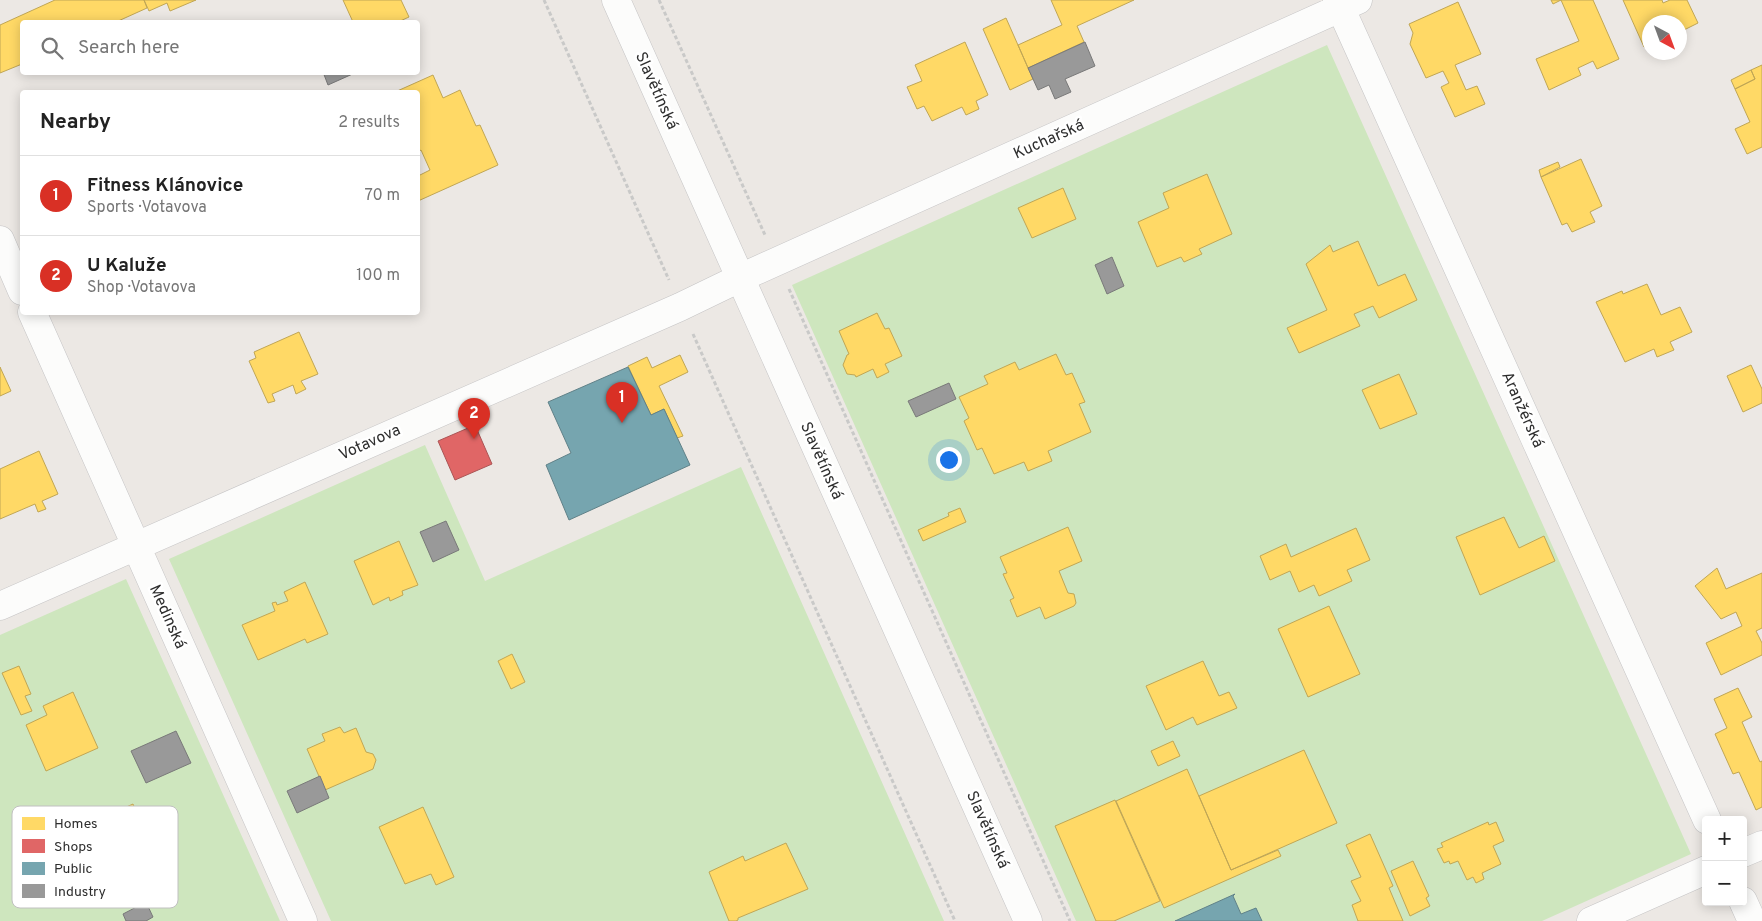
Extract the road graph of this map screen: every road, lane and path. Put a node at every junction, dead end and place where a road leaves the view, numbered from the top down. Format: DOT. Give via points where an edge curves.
graph roads {
  1 [pos="544,0"];
  2 [pos="616,0"];
  3 [pos="658,0"];
  4 [pos="1345,3"];
  5 [pos="0,240"];
  6 [pos="777,262"];
  7 [pos="740,278"];
  8 [pos="20,286"];
  9 [pos="680,307"];
  10 [pos="33,315"];
  11 [pos="136,545"];
  12 [pos="0,606"];
  13 [pos="1705,816"];
  14 [pos="1762,845"];
  15 [pos="1747,851"];
  16 [pos="1702,872"];
  17 [pos="1745,906"];
  18 [pos="303,921"];
  19 [pos="955,921"];
  20 [pos="1028,921"];
  21 [pos="1070,921"];
  22 [pos="1591,921"];
  23 [pos="1752,921"];
  1 -- 9 [label="path"];
  2 -- 7 [label="street, Slavětínská"];
  3 -- 6 [label="path"];
  4 -- 6 [label="street, Kuchařská"];
  4 -- 13 [label="street, Aranžérská"];
  5 -- 8 [label="street"];
  6 -- 7 [label="street, Kuchařská"];
  6 -- 21 [label="path"];
  7 -- 9 [label="street, Votavova"];
  7 -- 20 [label="street, Slavětínská"];
  9 -- 11 [label="street, Votavova"];
  9 -- 19 [label="path"];
  10 -- 11 [label="street, Medinská"];
  11 -- 12 [label="street, Votavova"];
  11 -- 18 [label="street, Medinská"];
  14 -- 15 [label="street"];
  16 -- 22 [label="street"];
  17 -- 23 [label="street"];
}
